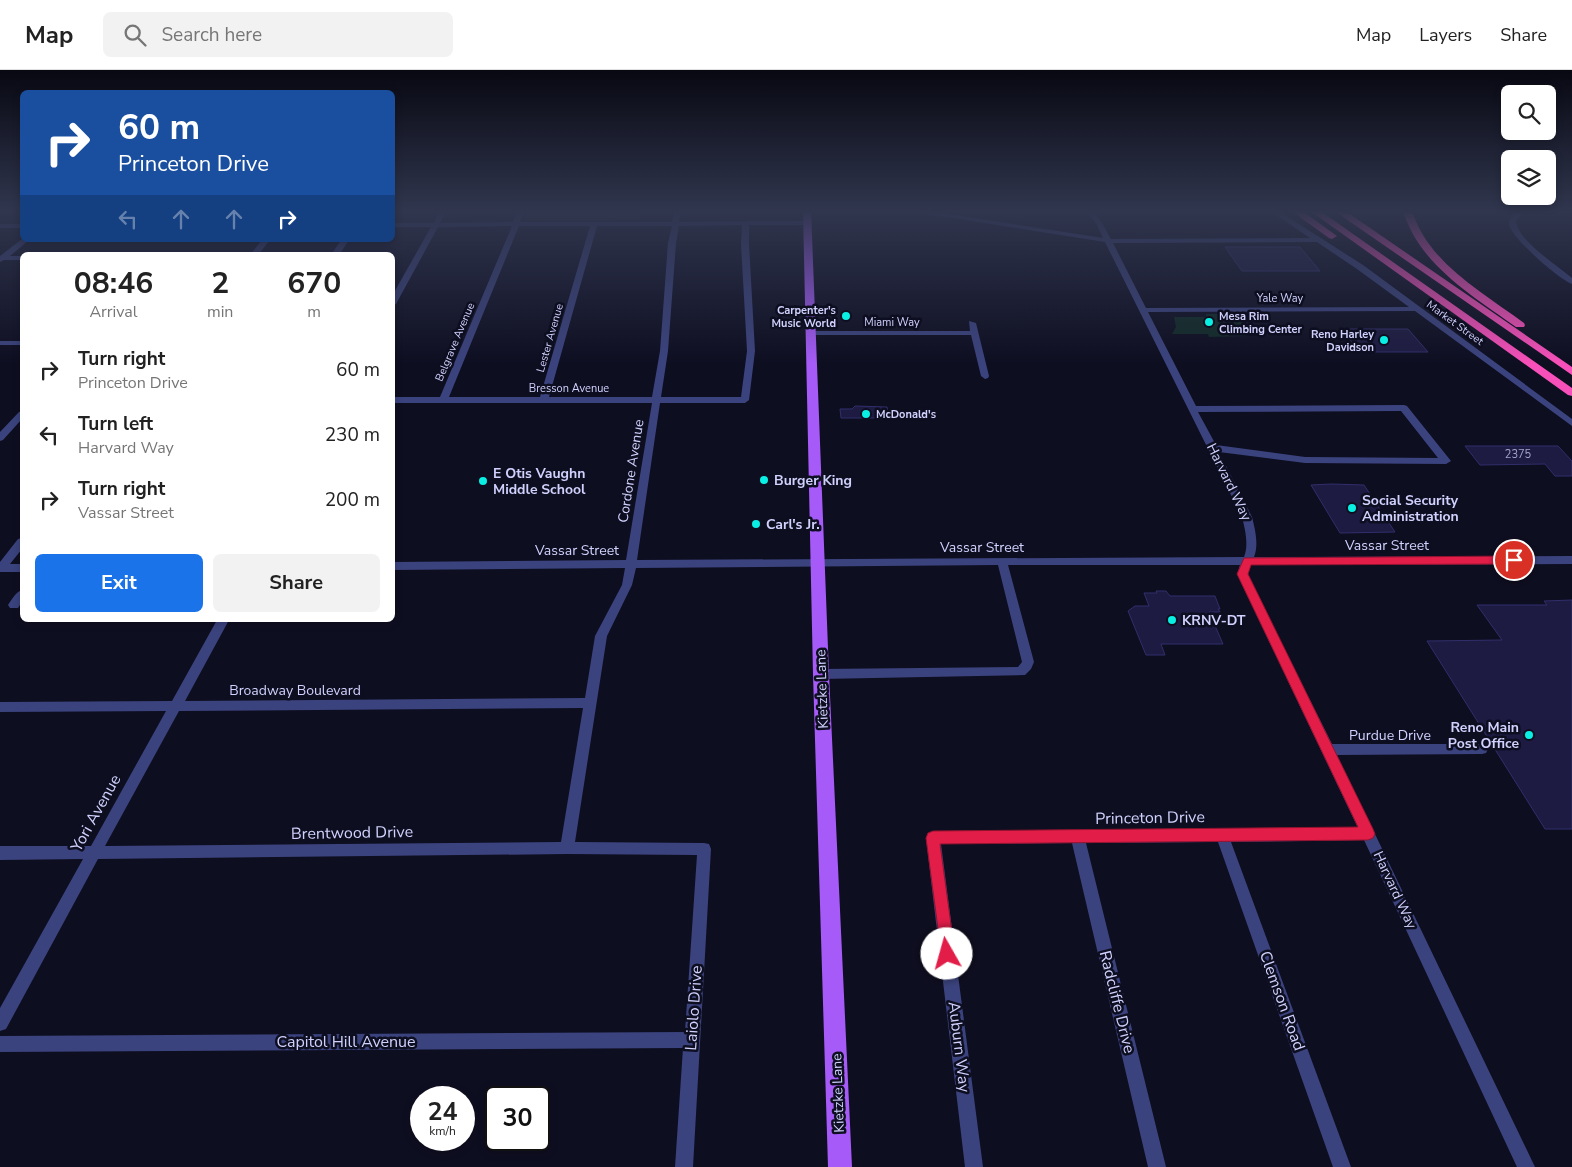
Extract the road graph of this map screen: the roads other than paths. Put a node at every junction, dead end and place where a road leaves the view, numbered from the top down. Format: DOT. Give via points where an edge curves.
graph roads {
  1 [pos="416,261"];
  2 [pos="501,261"];
  3 [pos="583,261"];
  4 [pos="671,261"];
  5 [pos="746,261"];
  6 [pos="808,261"];
  7 [pos="1118,261"];
  8 [pos="1351,261"];
  9 [pos="1371,261"];
  10 [pos="1385,261"];
  11 [pos="1411,261"];
  12 [pos="1440,261"];
  13 [pos="1548,261"];
  14 [pos="1572,282"];
  15 [pos="395,299"];
  16 [pos="1142,310"];
  17 [pos="1417,310"];
  18 [pos="972,323"];
  19 [pos="811,333"];
  20 [pos="974,333"];
  21 [pos="1494,338"];
  22 [pos="0,343"];
  23 [pos="20,343"];
  24 [pos="1572,366"];
  25 [pos="1572,372"];
  26 [pos="985,376"];
  27 [pos="1572,393"];
  28 [pos="544,399"];
  29 [pos="656,399"];
  30 [pos="395,400"];
  31 [pos="443,400"];
  32 [pos="1193,409"];
  33 [pos="20,416"];
  34 [pos="1572,423"];
  35 [pos="0,438"];
  36 [pos="1212,448"];
  37 [pos="20,544"];
  38 [pos="1572,560"];
  39 [pos="1247,561"];
  40 [pos="818,562"];
  41 [pos="1002,562"];
  42 [pos="630,565"];
  43 [pos="395,566"];
  44 [pos="1,568"];
  45 [pos="20,568"];
  46 [pos="20,597"];
  47 [pos="14,605"];
  48 [pos="222,622"];
  49 [pos="822,674"];
  50 [pos="590,703"];
  51 [pos="176,706"];
  52 [pos="0,708"];
  53 [pos="1328,750"];
  54 [pos="1482,750"];
  55 [pos="1222,834"];
  56 [pos="1368,834"];
  57 [pos="1077,836"];
  58 [pos="933,838"];
  59 [pos="568,848"];
  60 [pos="704,849"];
  61 [pos="0,853"];
  62 [pos="94,853"];
  63 [pos="0,1024"];
  64 [pos="692,1040"];
  65 [pos="0,1044"];
  66 [pos="684,1167"];
  67 [pos="840,1167"];
  68 [pos="974,1167"];
  69 [pos="1158,1167"];
  70 [pos="1342,1167"];
  71 [pos="1526,1167"];
  1 -- 15 [label="street"];
  2 -- 31 [label="street, Belgrave Avenue"];
  3 -- 28 [label="street, Lester Avenue"];
  4 -- 29 [label="street, Cordone Avenue" via="664,351"];
  5 -- 29 [label="street, Bresson Avenue" via="751,351 745,400"];
  6 -- 19 [label="main road, Kietzke Lane"];
  7 -- 16 [label="street, Harvard Way"];
  8 -- 17 [label="street, Market Street"];
  9 -- 21 [label="highway"];
  10 -- 21 [label="highway"];
  11 -- 25 [label="highway"];
  12 -- 24 [label="highway"];
  13 -- 14 [label="street"];
  16 -- 17 [label="street, Yale Way"];
  16 -- 32 [label="street, Harvard Way"];
  17 -- 34 [label="street, Market Street"];
  18 -- 20 [label="street"];
  19 -- 20 [label="street, Miami Way"];
  19 -- 40 [label="main road, Kietzke Lane"];
  20 -- 26 [label="street"];
  21 -- 27 [label="highway"];
  22 -- 23 [label="street"];
  28 -- 29 [label="street, Bresson Avenue"];
  28 -- 31 [label="street, Bresson Avenue"];
  29 -- 42 [label="street, Cordone Avenue"];
  30 -- 31 [label="street, Bresson Avenue"];
  32 -- 36 [label="street, Harvard Way"];
  32 -- 36 [label="street" via="1404,408 1446,461 1305,460"];
  33 -- 35 [label="street"];
  36 -- 39 [label="street, Harvard Way" via="1249,523 1251,552"];
  37 -- 44 [label="street"];
  38 -- 39 [label="street, Vassar Street"];
  39 -- 41 [label="street, Vassar Street"];
  39 -- 53 [label="street, Harvard Way" via="1242,574"];
  40 -- 41 [label="street, Vassar Street"];
  40 -- 42 [label="street, Vassar Street"];
  40 -- 49 [label="main road, Kietzke Lane"];
  41 -- 49 [label="street" via="1028,662 1021,672"];
  42 -- 43 [label="street, Vassar Street"];
  42 -- 50 [label="street, Cordone Avenue" via="627,585 601,636"];
  44 -- 45 [label="street"];
  46 -- 47 [label="street"];
  48 -- 51 [label="street, Yori Avenue"];
  49 -- 67 [label="main road, Kietzke Lane"];
  50 -- 51 [label="street, Broadway Boulevard"];
  50 -- 59 [label="street, Cordone Avenue"];
  51 -- 52 [label="street, Broadway Boulevard"];
  51 -- 62 [label="street, Yori Avenue"];
  53 -- 54 [label="street, Purdue Drive"];
  53 -- 56 [label="street, Harvard Way"];
  55 -- 56 [label="street, Princeton Drive"];
  55 -- 57 [label="street, Princeton Drive"];
  55 -- 70 [label="street, Clemson Road"];
  56 -- 71 [label="street, Harvard Way"];
  57 -- 58 [label="street, Princeton Drive"];
  57 -- 69 [label="street, Radcliffe Drive"];
  58 -- 68 [label="street, Auburn Way"];
  59 -- 60 [label="street, Brentwood Drive"];
  59 -- 62 [label="street, Brentwood Drive"];
  60 -- 64 [label="street, Laiolo Drive"];
  61 -- 62 [label="street, Brentwood Drive"];
  62 -- 63 [label="street, Yori Avenue"];
  64 -- 65 [label="street, Capitol Hill Avenue"];
  64 -- 66 [label="street, Laiolo Drive"];
}
